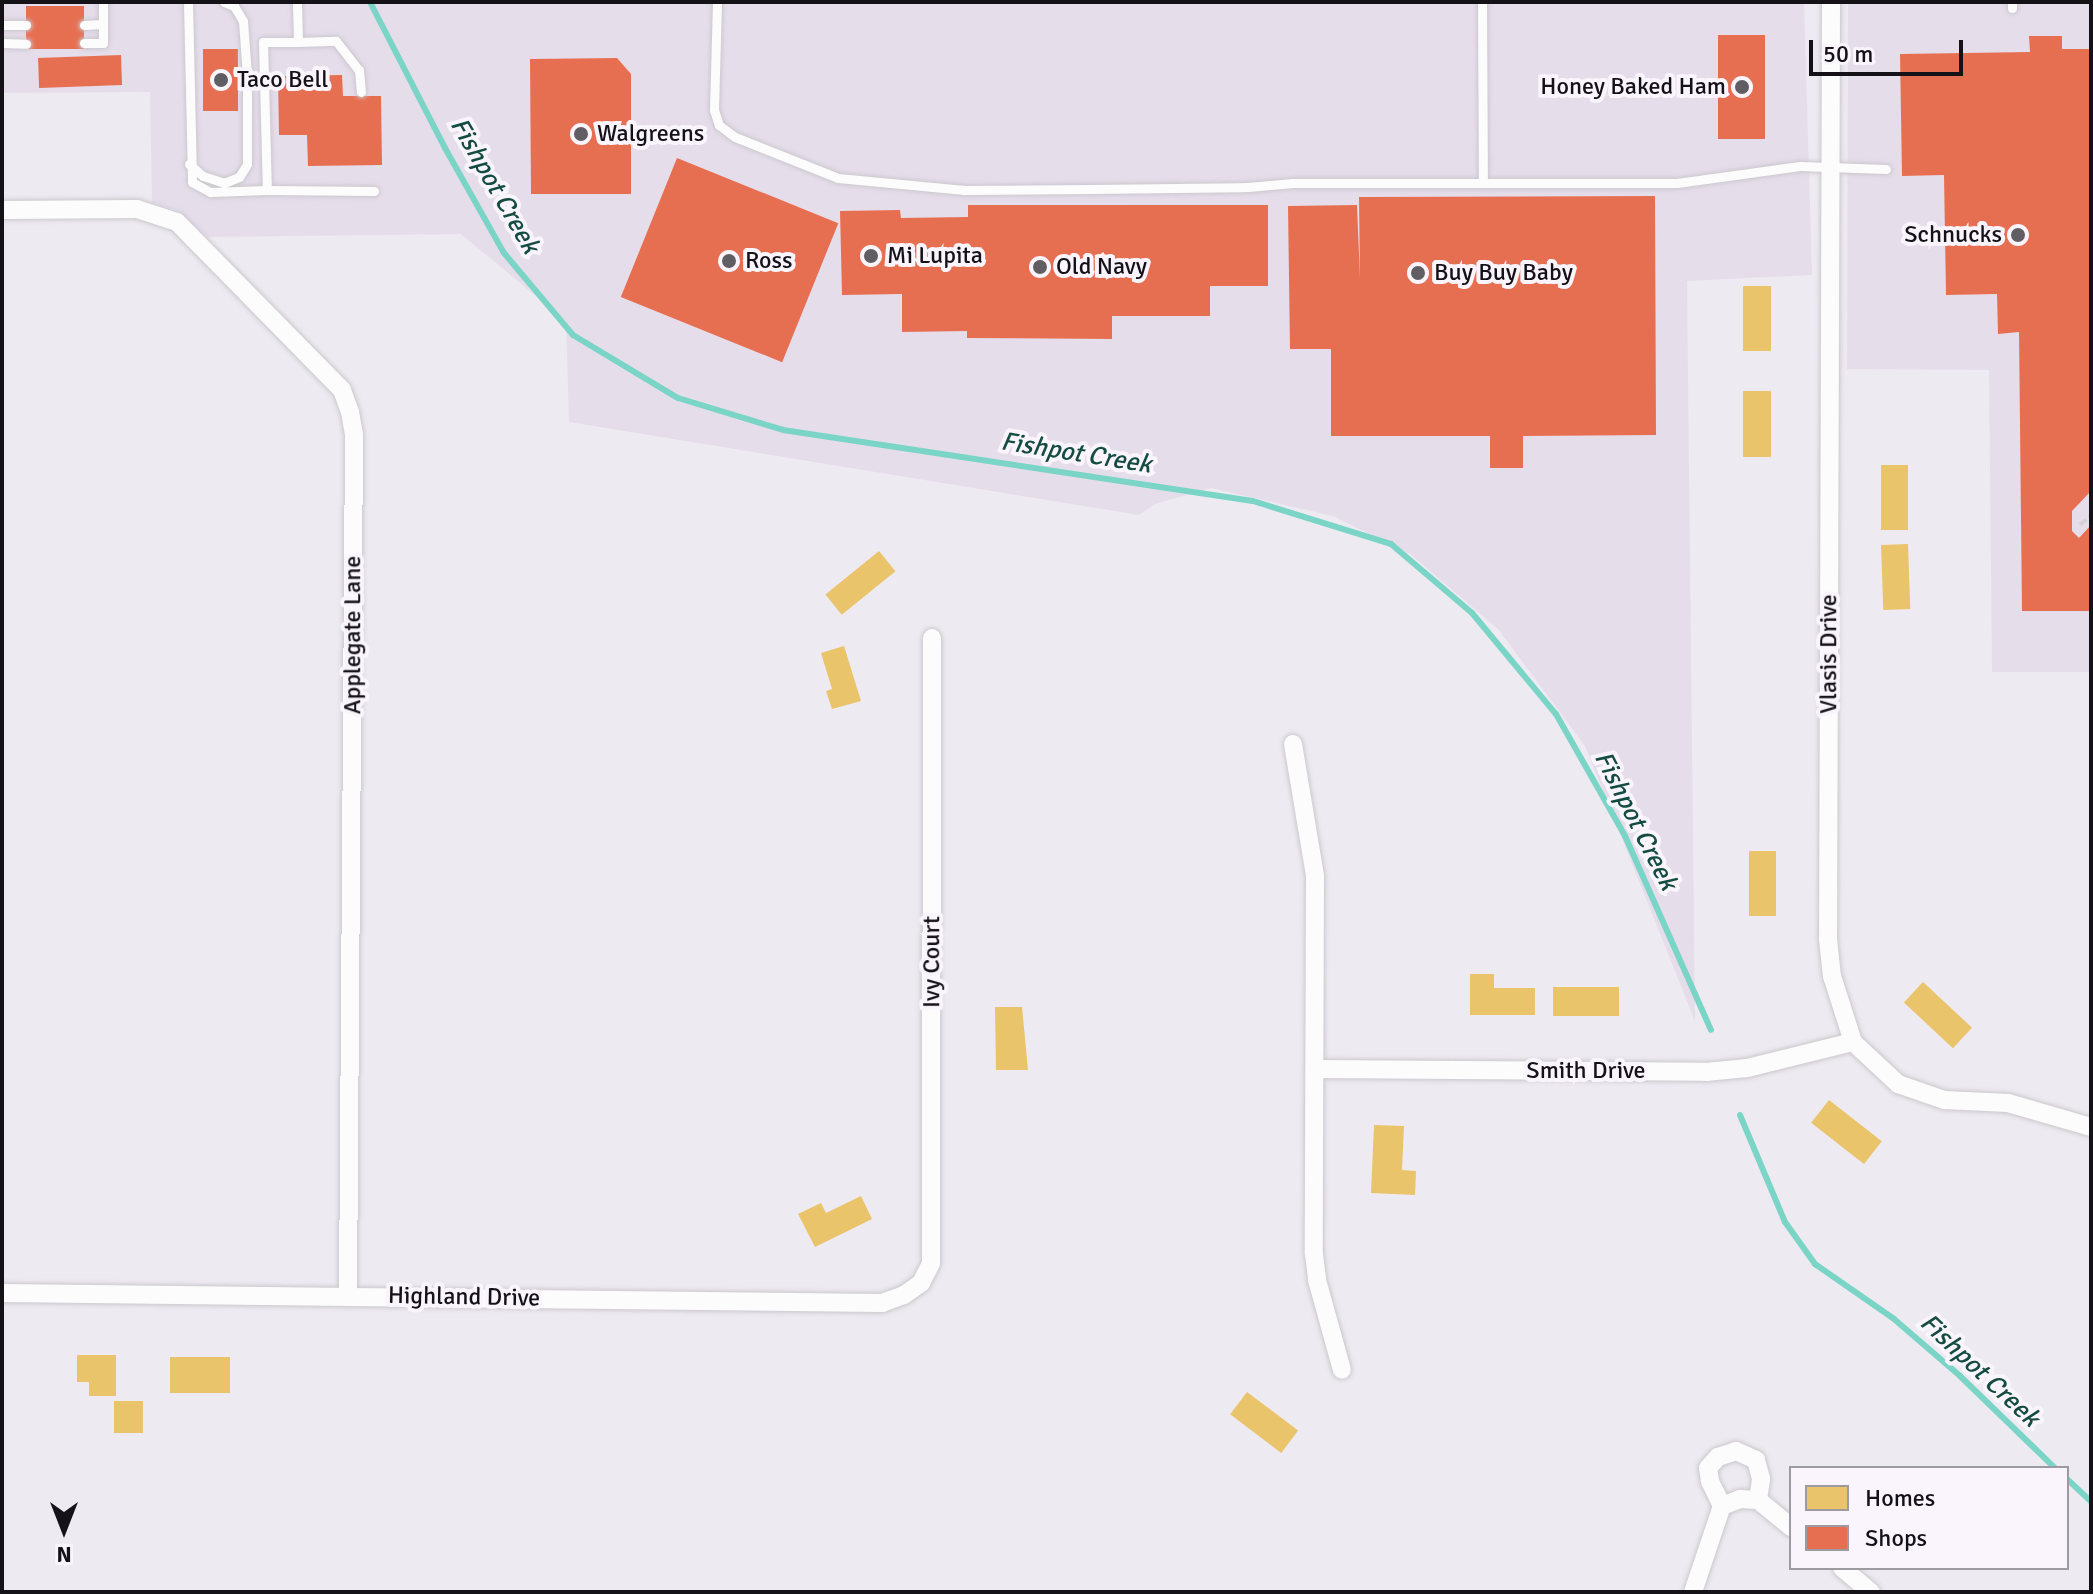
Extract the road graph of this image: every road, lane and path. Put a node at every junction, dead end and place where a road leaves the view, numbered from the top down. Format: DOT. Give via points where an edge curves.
graph roads {
  1 [pos="103,2"];
  2 [pos="188,2"];
  3 [pos="224,2"];
  4 [pos="297,2"];
  5 [pos="717,2"];
  6 [pos="1482,2"];
  7 [pos="1831,2"];
  8 [pos="103,24"];
  9 [pos="2,25"];
  10 [pos="26,25"];
  11 [pos="84,25"];
  12 [pos="298,42"];
  13 [pos="2,43"];
  14 [pos="84,43"];
  15 [pos="26,44"];
  16 [pos="247,76"];
  17 [pos="247,92"];
  18 [pos="361,92"];
  19 [pos="189,164"];
  20 [pos="1831,167"];
  21 [pos="1886,169"];
  22 [pos="1483,183"];
  23 [pos="267,190"];
  24 [pos="374,191"];
  25 [pos="2,210"];
  26 [pos="2091,515"];
  27 [pos="2080,525"];
  28 [pos="932,638"];
  29 [pos="1293,744"];
  30 [pos="1853,1042"];
  31 [pos="1316,1069"];
  32 [pos="2091,1127"];
  33 [pos="921,1283"];
  34 [pos="2,1293"];
  35 [pos="348,1295"];
  36 [pos="1342,1370"];
  37 [pos="1758,1500"];
  38 [pos="1722,1506"];
  39 [pos="1789,1525"];
  40 [pos="1844,1570"];
  41 [pos="1693,1592"];
  42 [pos="1871,1592"];
  1 -- 8 [label="lane"];
  2 -- 19 [label="lane"];
  3 -- 16 [label="lane" via="234,6 243,21"];
  4 -- 12 [label="lane"];
  5 -- 22 [label="lane" via="714,110 719,125 735,137 838,178 964,190"];
  6 -- 22 [label="lane"];
  7 -- 20 [label="street, Vlasis Drive"];
  8 -- 11 [label="lane"];
  8 -- 14 [label="lane" via="103,43"];
  9 -- 10 [label="lane"];
  12 -- 18 [label="lane" via="336,41 359,70"];
  12 -- 23 [label="lane" via="263,42"];
  13 -- 15 [label="lane"];
  17 -- 19 [label="lane" via="247,164 239,177 224,183"];
  19 -- 23 [label="lane" via="192,182 210,192"];
  20 -- 21 [label="lane"];
  20 -- 22 [label="lane" via="1800,166 1677,183"];
  20 -- 30 [label="street, Vlasis Drive" via="1828,939 1832,976"];
  23 -- 24 [label="lane"];
  25 -- 35 [label="street, Applegate Lane" via="137,209 177,222 342,390 350,412 354,435"];
  26 -- 27 [label="path"];
  28 -- 33 [label="street, Ivy Court" via="931,1263"];
  29 -- 31 [label="street" via="1315,876"];
  30 -- 31 [label="street, Smith Drive" via="1747,1068 1706,1072"];
  30 -- 32 [label="street, Vlasis Drive" via="1898,1084 1920,1094 2008,1103"];
  31 -- 36 [label="street" via="1314,1254"];
  33 -- 35 [label="street, Highland Drive" via="882,1303"];
  34 -- 35 [label="street, Highland Drive"];
  37 -- 38 [label="street"];
  37 -- 38 [label="street" via="1761,1479 1756,1460 1736,1451 1718,1457 1708,1468"];
  37 -- 39 [label="street"];
  38 -- 41 [label="street"];
  40 -- 42 [label="street"];
}
